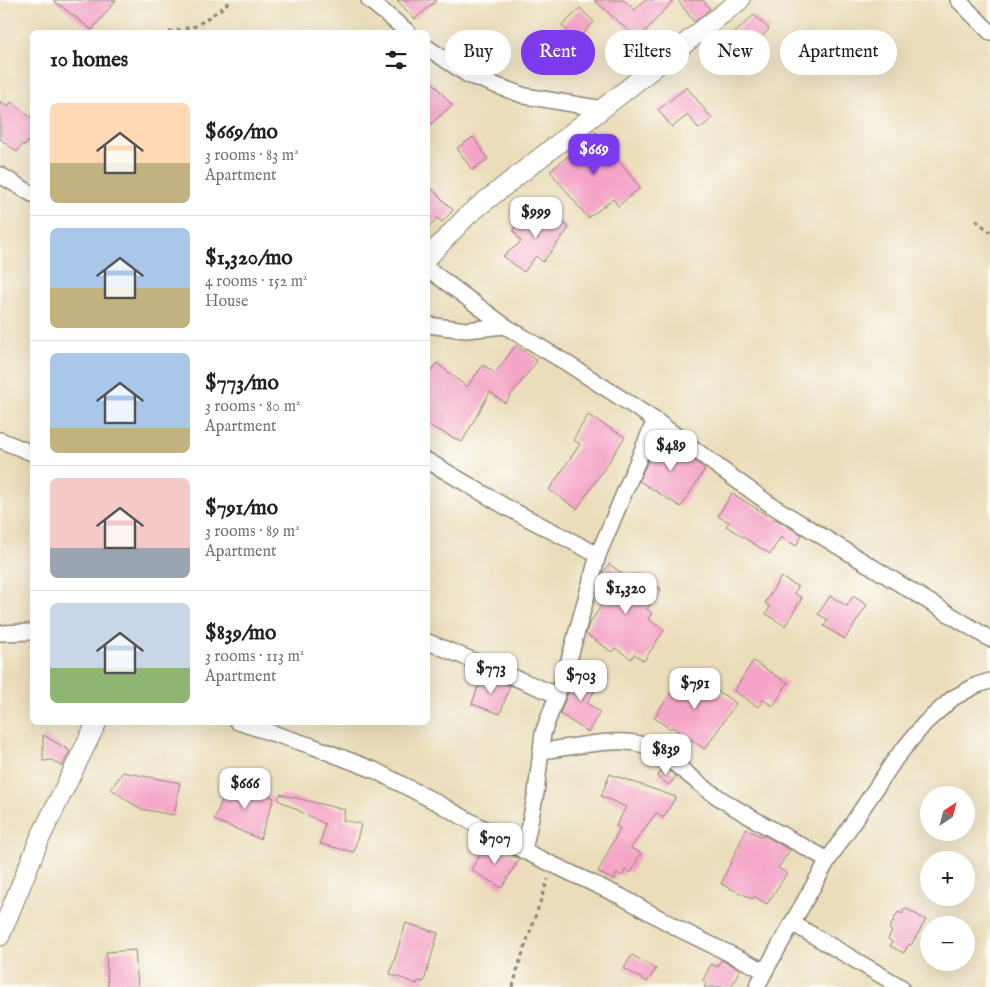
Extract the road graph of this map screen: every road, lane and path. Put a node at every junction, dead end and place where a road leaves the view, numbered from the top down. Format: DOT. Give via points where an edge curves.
graph roads {
  1 [pos="230,0"];
  2 [pos="958,0"];
  3 [pos="371,1"];
  4 [pos="733,2"];
  5 [pos="178,30"];
  6 [pos="406,30"];
  7 [pos="990,32"];
  8 [pos="430,49"];
  9 [pos="603,109"];
  10 [pos="0,175"];
  11 [pos="30,193"];
  12 [pos="976,220"];
  13 [pos="990,232"];
  14 [pos="430,254"];
  15 [pos="430,270"];
  16 [pos="430,325"];
  17 [pos="505,326"];
  18 [pos="655,420"];
  19 [pos="0,440"];
  20 [pos="30,453"];
  21 [pos="430,462"];
  22 [pos="598,555"];
  23 [pos="30,632"];
  24 [pos="0,633"];
  25 [pos="990,639"];
  26 [pos="430,643"];
  27 [pos="990,681"];
  28 [pos="557,695"];
  29 [pos="95,725"];
  30 [pos="247,725"];
  31 [pos="541,751"];
  32 [pos="524,851"];
  33 [pos="828,860"];
  34 [pos="553,864"];
  35 [pos="792,924"];
  36 [pos="0,936"];
  37 [pos="765,971"];
  38 [pos="513,987"];
  39 [pos="757,987"];
  40 [pos="899,987"];
  1 -- 5 [label="path" via="196,26"];
  2 -- 7 [label="street"];
  3 -- 6 [label="street"];
  4 -- 9 [label="street"];
  8 -- 9 [label="street" via="468,75 525,96"];
  9 -- 14 [label="street" via="470,214"];
  10 -- 11 [label="street"];
  12 -- 13 [label="path"];
  15 -- 17 [label="street"];
  16 -- 17 [label="street" via="466,330"];
  17 -- 18 [label="street"];
  18 -- 22 [label="street"];
  18 -- 25 [label="street" via="771,505"];
  19 -- 20 [label="street"];
  21 -- 22 [label="street"];
  22 -- 28 [label="street"];
  23 -- 24 [label="street"];
  26 -- 28 [label="street"];
  27 -- 33 [label="street" via="953,698 925,723 896,758"];
  28 -- 31 [label="street" via="543,733"];
  29 -- 36 [label="street" via="40,838"];
  30 -- 32 [label="street" via="374,770"];
  31 -- 32 [label="street"];
  31 -- 33 [label="street" via="625,741 643,745 658,752 716,796"];
  32 -- 34 [label="street"];
  33 -- 35 [label="street"];
  34 -- 37 [label="street"];
  34 -- 38 [label="path"];
  35 -- 37 [label="street"];
  35 -- 40 [label="street"];
  37 -- 39 [label="street"];
}
